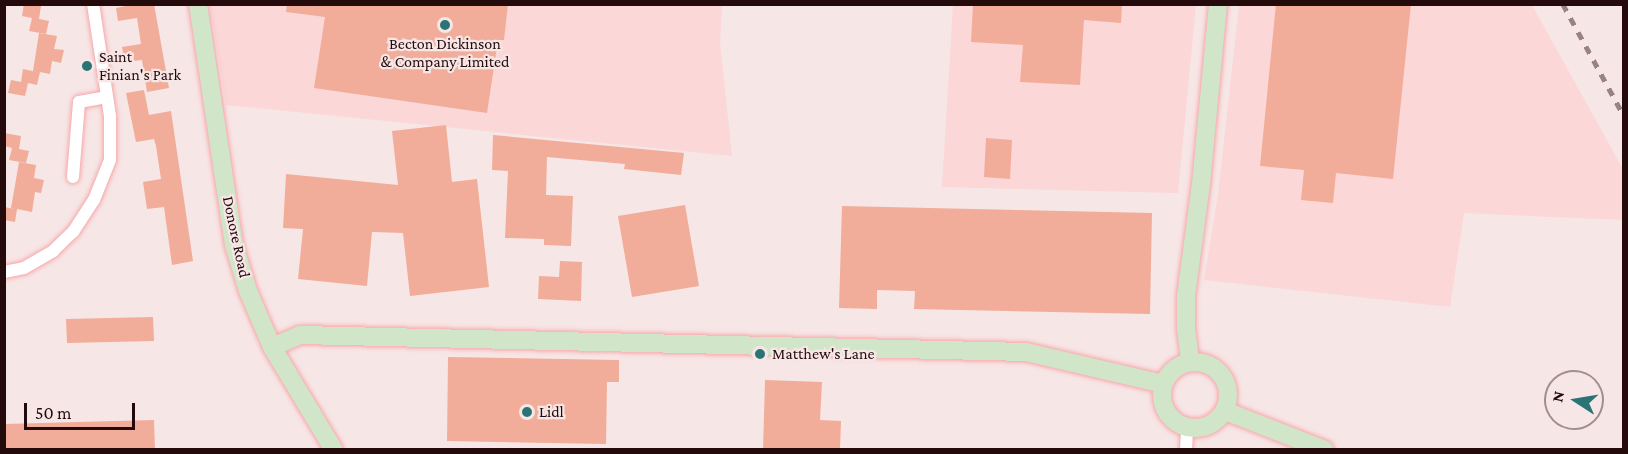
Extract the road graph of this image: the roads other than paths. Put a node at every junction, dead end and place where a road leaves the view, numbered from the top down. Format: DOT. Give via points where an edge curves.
graph roads {
  1 [pos="93,4"];
  2 [pos="198,4"];
  3 [pos="1218,4"];
  4 [pos="107,97"];
  5 [pos="73,177"];
  6 [pos="4,272"];
  7 [pos="273,348"];
  8 [pos="1190,361"];
  9 [pos="1163,384"];
  10 [pos="1225,411"];
  11 [pos="1187,428"];
  12 [pos="334,450"];
  13 [pos="1186,450"];
  14 [pos="1325,450"];
  1 -- 4 [label="street"];
  2 -- 7 [label="street, Donore Road" via="234,245 251,301"];
  3 -- 8 [label="street" via="1186,296"];
  4 -- 5 [label="street" via="79,102"];
  4 -- 6 [label="street" via="110,160 94,200 73,232 53,251 24,268"];
  7 -- 9 [label="street" via="300,335 1026,352"];
  7 -- 12 [label="street, Donore Road"];
  8 -- 9 [label="street" via="1170,372"];
  8 -- 10 [label="street" via="1217,369 1225,380 1229,396"];
  9 -- 11 [label="street" via="1164,409 1175,422"];
  10 -- 11 [label="street" via="1210,425"];
  10 -- 14 [label="street"];
  11 -- 13 [label="street"];
}
